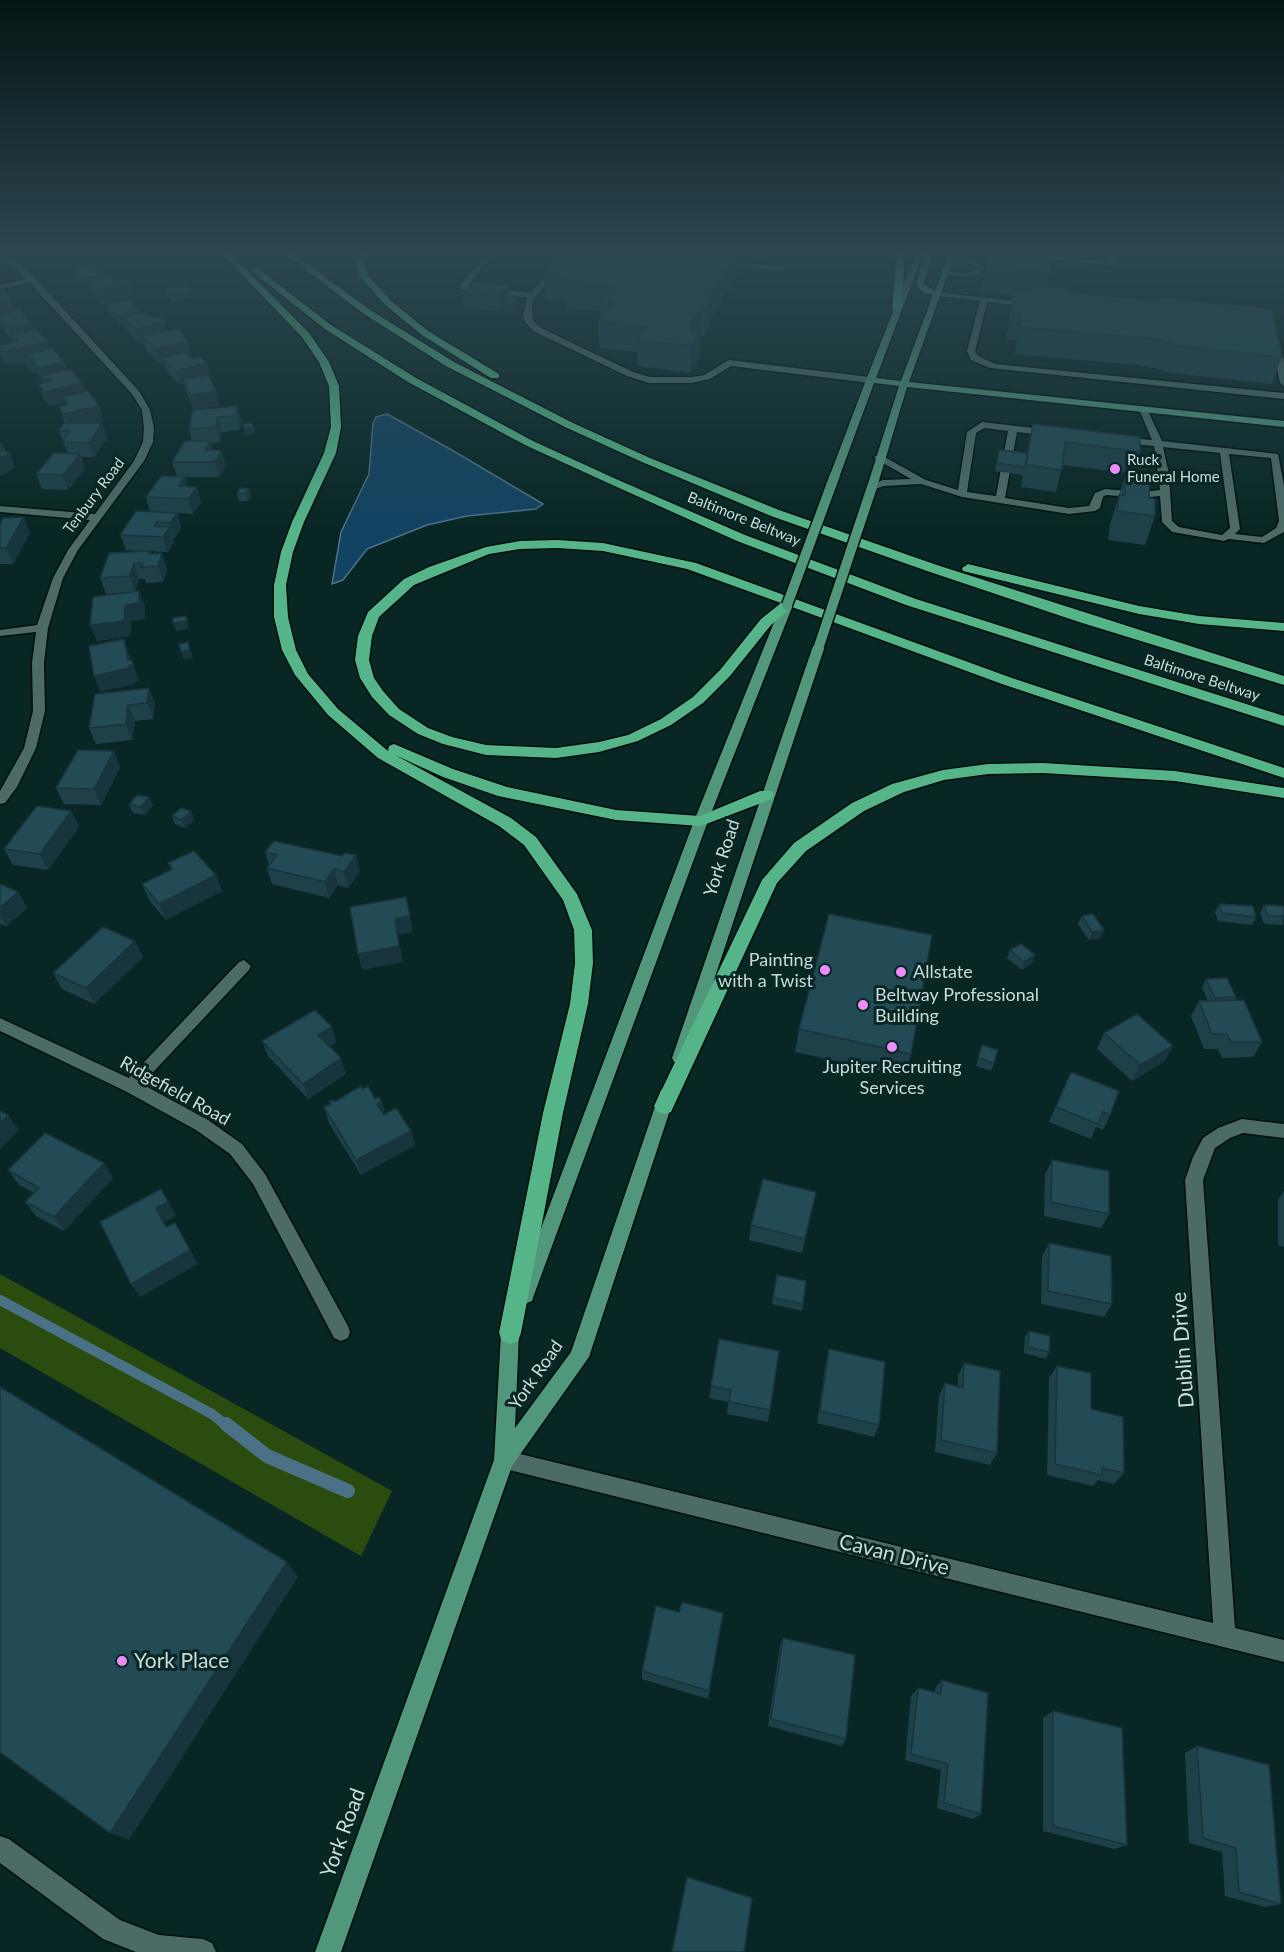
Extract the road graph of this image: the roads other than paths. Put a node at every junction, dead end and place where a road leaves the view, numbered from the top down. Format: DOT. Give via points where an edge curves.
graph roads {
  1 [pos="92,345"];
  2 [pos="313,345"];
  3 [pos="357,345"];
  4 [pos="420,345"];
  5 [pos="445,345"];
  6 [pos="572,345"];
  7 [pos="883,345"];
  8 [pos="917,345"];
  9 [pos="973,345"];
  10 [pos="1279,345"];
  11 [pos="870,380"];
  12 [pos="903,383"];
  13 [pos="1284,383"];
  14 [pos="1284,396"];
  15 [pos="1143,409"];
  16 [pos="1284,424"];
  17 [pos="1012,429"];
  18 [pos="1057,433"];
  19 [pos="1113,439"];
  20 [pos="1158,444"];
  21 [pos="1224,451"];
  22 [pos="879,457"];
  23 [pos="646,460"];
  24 [pos="923,482"];
  25 [pos="872,487"];
  26 [pos="1164,493"];
  27 [pos="962,494"];
  28 [pos="1000,500"];
  29 [pos="0,509"];
  30 [pos="775,513"];
  31 [pos="96,517"];
  32 [pos="1284,521"];
  33 [pos="1228,536"];
  34 [pos="787,605"];
  35 [pos="772,626"];
  36 [pos="1284,627"];
  37 [pos="42,628"];
  38 [pos="0,633"];
  39 [pos="1284,681"];
  40 [pos="333,712"];
  41 [pos="1284,722"];
  42 [pos="1284,772"];
  43 [pos="1284,793"];
  44 [pos="766,795"];
  45 [pos="0,800"];
  46 [pos="701,821"];
  47 [pos="244,966"];
  48 [pos="0,1024"];
  49 [pos="131,1086"];
  50 [pos="664,1106"];
  51 [pos="1284,1131"];
  52 [pos="341,1332"];
  53 [pos="510,1333"];
  54 [pos="504,1460"];
  55 [pos="1225,1636"];
  56 [pos="1284,1651"];
  57 [pos="0,1848"];
  58 [pos="203,1952"];
  59 [pos="328,1952"];
  1 -- 31 [label="street, Tenbury Road" via="136,393 146,410 149,428 148,442 139,461"];
  2 -- 40 [label="highway" via="334,386 336,427 330,453 287,552 280,585 281,617 289,650 302,675"];
  3 -- 41 [label="highway, Baltimore Beltway" via="529,443 741,538 911,602"];
  4 -- 23 [label="highway, Baltimore Beltway" via="559,420"];
  5 -- 23 [label="highway"];
  6 -- 11 [label="street" via="649,380 692,380 713,374 729,363"];
  7 -- 11 [label="main road"];
  8 -- 12 [label="main road, York Road"];
  9 -- 14 [label="street" via="974,358 993,366"];
  10 -- 13 [label="street"];
  11 -- 12 [label="main road"];
  11 -- 34 [label="main road, bridge"];
  12 -- 15 [label="main road"];
  12 -- 22 [label="main road, York Road"];
  15 -- 16 [label="main road"];
  15 -- 20 [label="street"];
  17 -- 18 [label="street"];
  17 -- 27 [label="street" via="982,425 972,432"];
  17 -- 28 [label="street"];
  19 -- 20 [label="street"];
  20 -- 21 [label="street"];
  20 -- 26 [label="street"];
  21 -- 32 [label="street" via="1275,456"];
  21 -- 33 [label="street" via="1234,529"];
  22 -- 24 [label="street"];
  22 -- 25 [label="main road, York Road"];
  23 -- 30 [label="highway, Baltimore Beltway"];
  24 -- 25 [label="street"];
  24 -- 27 [label="street"];
  25 -- 44 [label="main road, York Road, bridge"];
  26 -- 28 [label="street" via="1105,492 1098,495 1096,506 1081,512"];
  26 -- 33 [label="street" via="1167,522 1176,530 1197,536"];
  27 -- 28 [label="street"];
  29 -- 31 [label="street"];
  30 -- 36 [label="highway" via="1069,595 1199,620"];
  30 -- 39 [label="highway, Baltimore Beltway" via="1084,620"];
  31 -- 37 [label="street, Tenbury Road" via="58,578"];
  32 -- 33 [label="street" via="1280,530 1264,540"];
  34 -- 35 [label="highway"];
  35 -- 42 [label="highway" via="698,700 666,722 633,738 556,753 486,750 423,731 393,712 376,694 362,660 364,636 373,615 409,582 434,570 486,551 520,545 603,547 691,566 1007,681"];
  35 -- 46 [label="main road, York Road"];
  37 -- 38 [label="street"];
  37 -- 45 [label="street, Tenbury Road" via="39,711 30,748"];
  40 -- 46 [label="highway" via="393,749 504,792 616,815"];
  40 -- 53 [label="highway" via="383,755 505,822 530,841 571,898 583,930 579,1004 553,1113"];
  43 -- 50 [label="highway" via="1175,776 1043,768 988,769 898,788 858,807 800,847 770,880"];
  44 -- 46 [label="highway"];
  44 -- 50 [label="main road, York Road"];
  46 -- 53 [label="main road, York Road"];
  47 -- 49 [label="street"];
  48 -- 49 [label="street, Ridgefield Road"];
  49 -- 52 [label="street, Ridgefield Road" via="202,1125 236,1149 259,1179"];
  50 -- 54 [label="main road, York Road" via="579,1357"];
  51 -- 55 [label="street, Dublin Drive" via="1242,1126 1224,1132 1209,1143 1194,1180"];
  53 -- 54 [label="main road, York Road"];
  54 -- 55 [label="street, Cavan Drive"];
  54 -- 59 [label="main road, York Road"];
  55 -- 56 [label="street, Cavan Drive"];
  57 -- 58 [label="street" via="112,1930 159,1948"];
}
